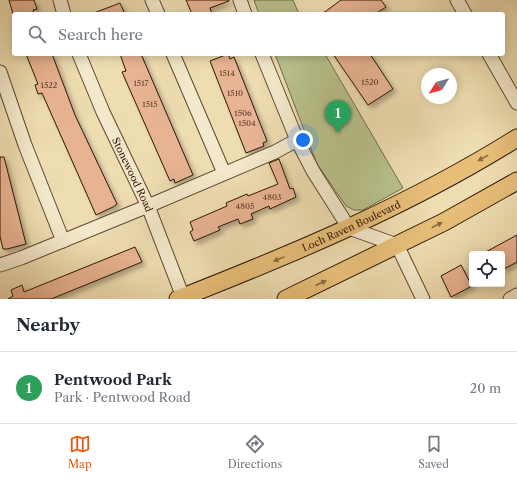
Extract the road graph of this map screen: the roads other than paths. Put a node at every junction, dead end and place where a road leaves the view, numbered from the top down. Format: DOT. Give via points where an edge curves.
graph roads {
  1 [pos="60,0"];
  2 [pos="152,0"];
  3 [pos="240,0"];
  4 [pos="457,0"];
  5 [pos="63,12"];
  6 [pos="157,12"];
  7 [pos="244,12"];
  8 [pos="464,12"];
  9 [pos="80,56"];
  10 [pos="174,56"];
  11 [pos="263,56"];
  12 [pos="489,56"];
  13 [pos="0,72"];
  14 [pos="517,103"];
  15 [pos="517,138"];
  16 [pos="298,140"];
  17 [pos="224,173"];
  18 [pos="517,181"];
  19 [pos="148,206"];
  20 [pos="350,228"];
  21 [pos="63,241"];
  22 [pos="397,245"];
  23 [pos="0,264"];
  24 [pos="180,298"];
  25 [pos="286,299"];
  26 [pos="423,299"];
  1 -- 5 [label="street"];
  2 -- 6 [label="street"];
  3 -- 7 [label="street"];
  4 -- 8 [label="street"];
  9 -- 19 [label="street, Stonewood Road" via="103,112"];
  10 -- 17 [label="street"];
  11 -- 16 [label="street"];
  12 -- 14 [label="street"];
  13 -- 21 [label="street" via="25,145"];
  15 -- 20 [label="main road, Loch Raven Boulevard, one-way" via="426,190"];
  16 -- 17 [label="street"];
  16 -- 20 [label="street" via="313,170"];
  17 -- 19 [label="street"];
  22 -- 18 [label="main road, one-way"];
  19 -- 21 [label="street"];
  19 -- 24 [label="street, Stonewood Road"];
  20 -- 22 [label="street"];
  20 -- 24 [label="main road, Loch Raven Boulevard, one-way" via="300,251"];
  21 -- 23 [label="street"];
  25 -- 22 [label="main road, one-way"];
  22 -- 26 [label="street"];
}
